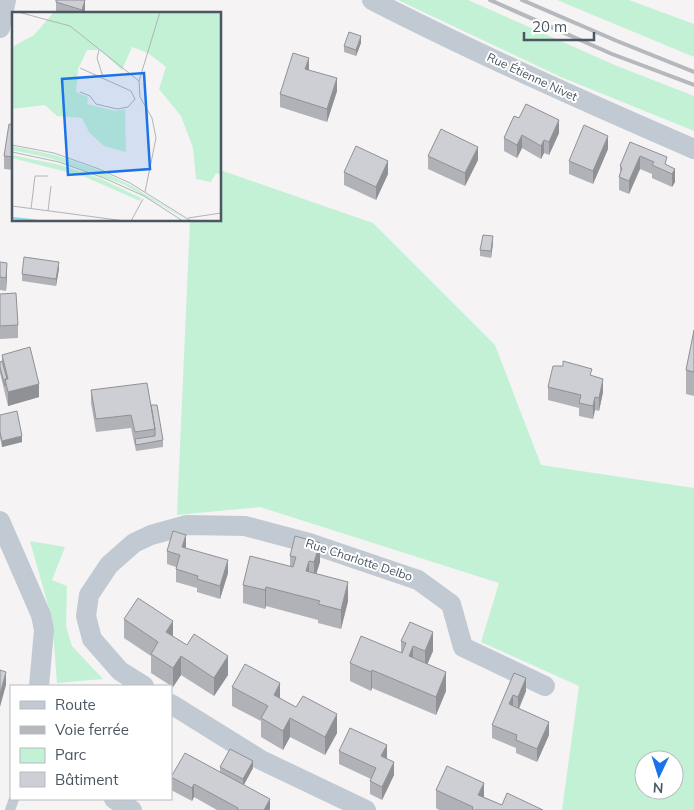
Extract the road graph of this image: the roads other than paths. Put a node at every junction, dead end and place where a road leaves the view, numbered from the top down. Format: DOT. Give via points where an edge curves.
graph roads {
  1 [pos="6,0"];
  2 [pos="372,0"];
  3 [pos="0,28"];
  4 [pos="694,149"];
  5 [pos="0,521"];
  6 [pos="39,685"];
  7 [pos="142,685"];
  8 [pos="545,686"];
  9 [pos="172,705"];
  10 [pos="116,800"];
  11 [pos="343,805"];
  12 [pos="132,810"];
  13 [pos="366,810"];
  1 -- 3 [label="street"];
  2 -- 4 [label="street, Rue Étienne Nivet" via="433,32"];
  5 -- 6 [label="street" via="41,615 44,630"];
  7 -- 8 [label="street, Rue Charlotte Delbo" via="120,671 92,639 86,616 89,595 109,565 134,544 150,535 187,525 244,526 309,543 418,580 451,604 463,647"];
  9 -- 11 [label="street" via="261,760"];
  10 -- 12 [label="street"];
  11 -- 13 [label="street"];
}
